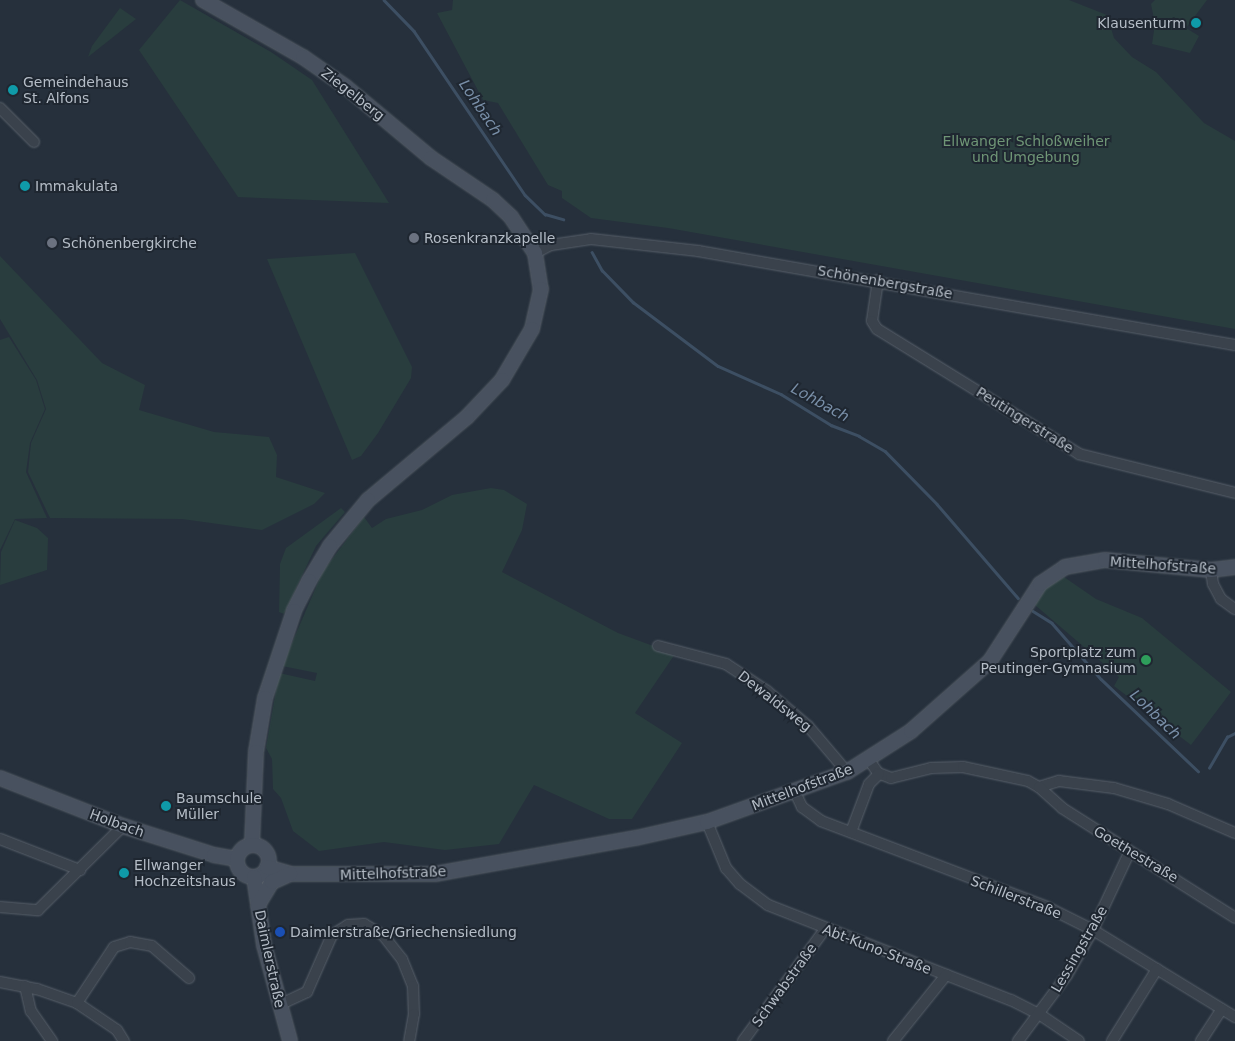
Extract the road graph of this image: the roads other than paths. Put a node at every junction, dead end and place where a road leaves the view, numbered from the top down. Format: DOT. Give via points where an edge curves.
graph roads {
  1 [pos="203,0"];
  2 [pos="0,108"];
  3 [pos="34,142"];
  4 [pos="535,253"];
  5 [pos="878,280"];
  6 [pos="1235,345"];
  7 [pos="1235,493"];
  8 [pos="1235,567"];
  9 [pos="1212,570"];
  10 [pos="1235,609"];
  11 [pos="658,646"];
  12 [pos="869,760"];
  13 [pos="847,772"];
  14 [pos="879,774"];
  15 [pos="0,778"];
  16 [pos="1039,787"];
  17 [pos="795,792"];
  18 [pos="707,822"];
  19 [pos="123,826"];
  20 [pos="850,832"];
  21 [pos="1235,833"];
  22 [pos="0,839"];
  23 [pos="252,845"];
  24 [pos="1130,851"];
  25 [pos="237,860"];
  26 [pos="267,867"];
  27 [pos="80,870"];
  28 [pos="291,874"];
  29 [pos="254,876"];
  30 [pos="258,905"];
  31 [pos="0,907"];
  32 [pos="1235,918"];
  33 [pos="825,929"];
  34 [pos="1093,930"];
  35 [pos="1157,969"];
  36 [pos="946,975"];
  37 [pos="189,978"];
  38 [pos="0,982"];
  39 [pos="25,986"];
  40 [pos="77,1003"];
  41 [pos="279,1004"];
  42 [pos="1222,1009"];
  43 [pos="1039,1014"];
  44 [pos="1235,1017"];
  45 [pos="52,1041"];
  46 [pos="124,1041"];
  47 [pos="290,1041"];
  48 [pos="409,1041"];
  49 [pos="743,1041"];
  50 [pos="893,1041"];
  51 [pos="1018,1041"];
  52 [pos="1079,1041"];
  53 [pos="1112,1041"];
  54 [pos="1202,1041"];
  1 -- 4 [label="main road, Ziegelberg" via="303,57 346,86 430,158 494,200 511,217"];
  2 -- 3 [label="street"];
  4 -- 5 [label="street, Schönenbergstraße" via="551,245 591,239 698,251"];
  4 -- 23 [label="main road" via="541,289 537,316 514,362 467,417 400,471 345,526 325,553 294,611 273,668 256,752"];
  5 -- 6 [label="street, Schönenbergstraße"];
  5 -- 7 [label="street, Peutingerstraße" via="872,321 877,329 1079,454"];
  8 -- 9 [label="main road, Mittelhofstraße"];
  9 -- 10 [label="street" via="1213,584 1221,599"];
  9 -- 12 [label="main road, Mittelhofstraße" via="1105,560 1065,567 1049,575 990,661 911,731"];
  11 -- 13 [label="street, Dewaldsweg" via="726,664 767,691 808,726"];
  12 -- 13 [label="main road, Mittelhofstraße"];
  12 -- 14 [label="street"];
  13 -- 17 [label="main road, Mittelhofstraße"];
  14 -- 16 [label="street" via="891,778 931,768 963,767 1028,781"];
  14 -- 20 [label="street" via="869,784"];
  15 -- 19 [label="main road, Holbach"];
  16 -- 21 [label="street" via="1059,781 1114,788 1168,804"];
  16 -- 24 [label="street, Goethestraße" via="1062,808"];
  17 -- 18 [label="main road, Mittelhofstraße"];
  17 -- 20 [label="street, Schillerstraße" via="810,814"];
  18 -- 28 [label="main road, Mittelhofstraße" via="608,844 435,874"];
  18 -- 33 [label="street, Abt-Kuno-Straße" via="718,853 740,884 768,905"];
  19 -- 25 [label="main road, Holbach" via="214,856"];
  19 -- 27 [label="street"];
  20 -- 34 [label="street, Schillerstraße" via="1047,906"];
  22 -- 27 [label="street"];
  23 -- 25 [label="main road" via="243,849"];
  23 -- 26 [label="main road" via="266,852"];
  24 -- 32 [label="street, Goethestraße"];
  24 -- 34 [label="street, Lessingstraße"];
  25 -- 29 [label="main road" via="242,872"];
  26 -- 28 [label="main road, Mittelhofstraße"];
  26 -- 29 [label="main road"];
  27 -- 31 [label="street" via="38,910"];
  28 -- 30 [label="main road, Mittelhofstraße" via="272,882"];
  29 -- 30 [label="main road, Daimlerstraße"];
  30 -- 41 [label="main road, Daimlerstraße"];
  33 -- 36 [label="street, Abt-Kuno-Straße"];
  33 -- 49 [label="street, Schwabstraße"];
  34 -- 35 [label="street, Schillerstraße"];
  34 -- 43 [label="street, Lessingstraße"];
  35 -- 42 [label="street, Schillerstraße"];
  35 -- 53 [label="street"];
  36 -- 43 [label="street, Abt-Kuno-Straße"];
  36 -- 50 [label="street"];
  37 -- 40 [label="street" via="152,946 130,942 114,947"];
  38 -- 39 [label="street"];
  39 -- 40 [label="street"];
  39 -- 45 [label="street" via="30,1011"];
  40 -- 46 [label="street" via="117,1030"];
  41 -- 47 [label="main road, Daimlerstraße"];
  41 -- 48 [label="street" via="307,992 332,935 348,925 364,924 383,935 402,959 413,986 414,1014"];
  42 -- 44 [label="street, Schillerstraße"];
  42 -- 54 [label="street"];
  43 -- 51 [label="street, Lessingstraße"];
  43 -- 52 [label="street, Abt-Kuno-Straße"];
}
